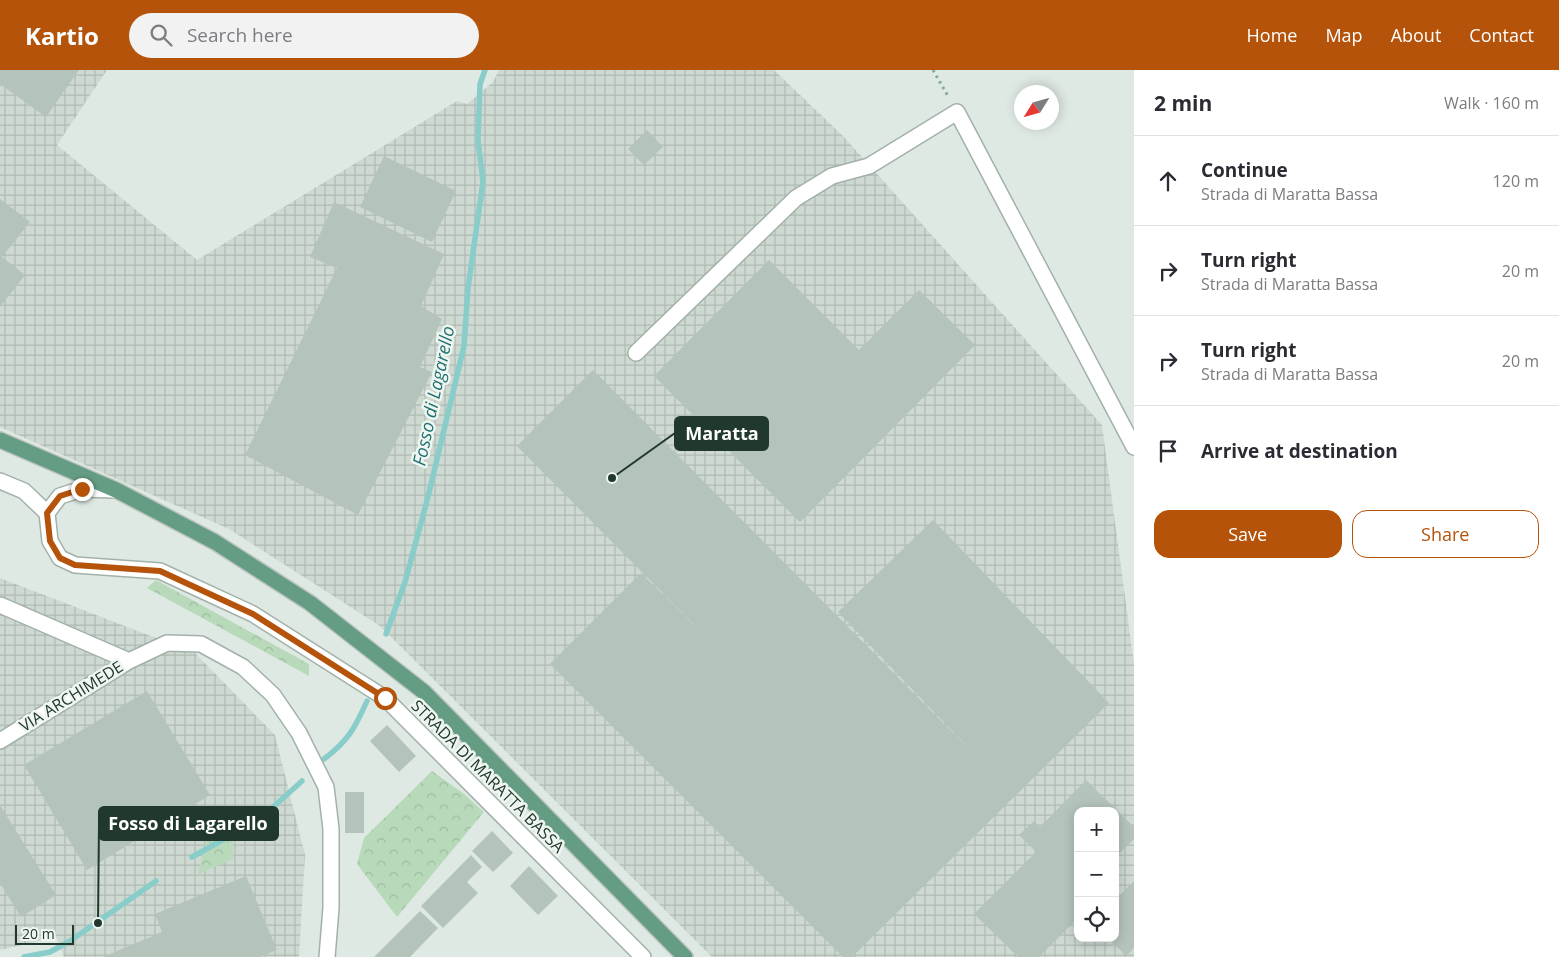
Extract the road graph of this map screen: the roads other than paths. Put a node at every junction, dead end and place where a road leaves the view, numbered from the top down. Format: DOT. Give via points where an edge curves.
graph roads {
  1 [pos="636,353"];
  2 [pos="0,440"];
  3 [pos="1134,447"];
  4 [pos="0,481"];
  5 [pos="116,490"];
  6 [pos="47,513"];
  7 [pos="0,605"];
  8 [pos="128,662"];
  9 [pos="0,741"];
  10 [pos="327,957"];
  11 [pos="643,957"];
  12 [pos="685,957"];
  1 -- 3 [label="street" via="796,198 832,176 869,166 957,112"];
  2 -- 5 [label="main road, STRADA DI MARATTA BASSA"];
  4 -- 6 [label="street" via="24,490"];
  5 -- 6 [label="street, STRADA DI MARATTA BASSA" via="82,489 60,496"];
  5 -- 12 [label="main road, STRADA DI MARATTA BASSA" via="215,542 310,603 424,692"];
  6 -- 11 [label="street, STRADA DI MARATTA BASSA" via="50,541 60,558 75,565 160,571 253,614 385,698"];
  7 -- 8 [label="street, VIA ARCHIMEDE"];
  8 -- 9 [label="street, VIA ARCHIMEDE"];
  8 -- 10 [label="street" via="166,643 201,644 249,672 273,695 299,733 326,787 332,829"];
}
